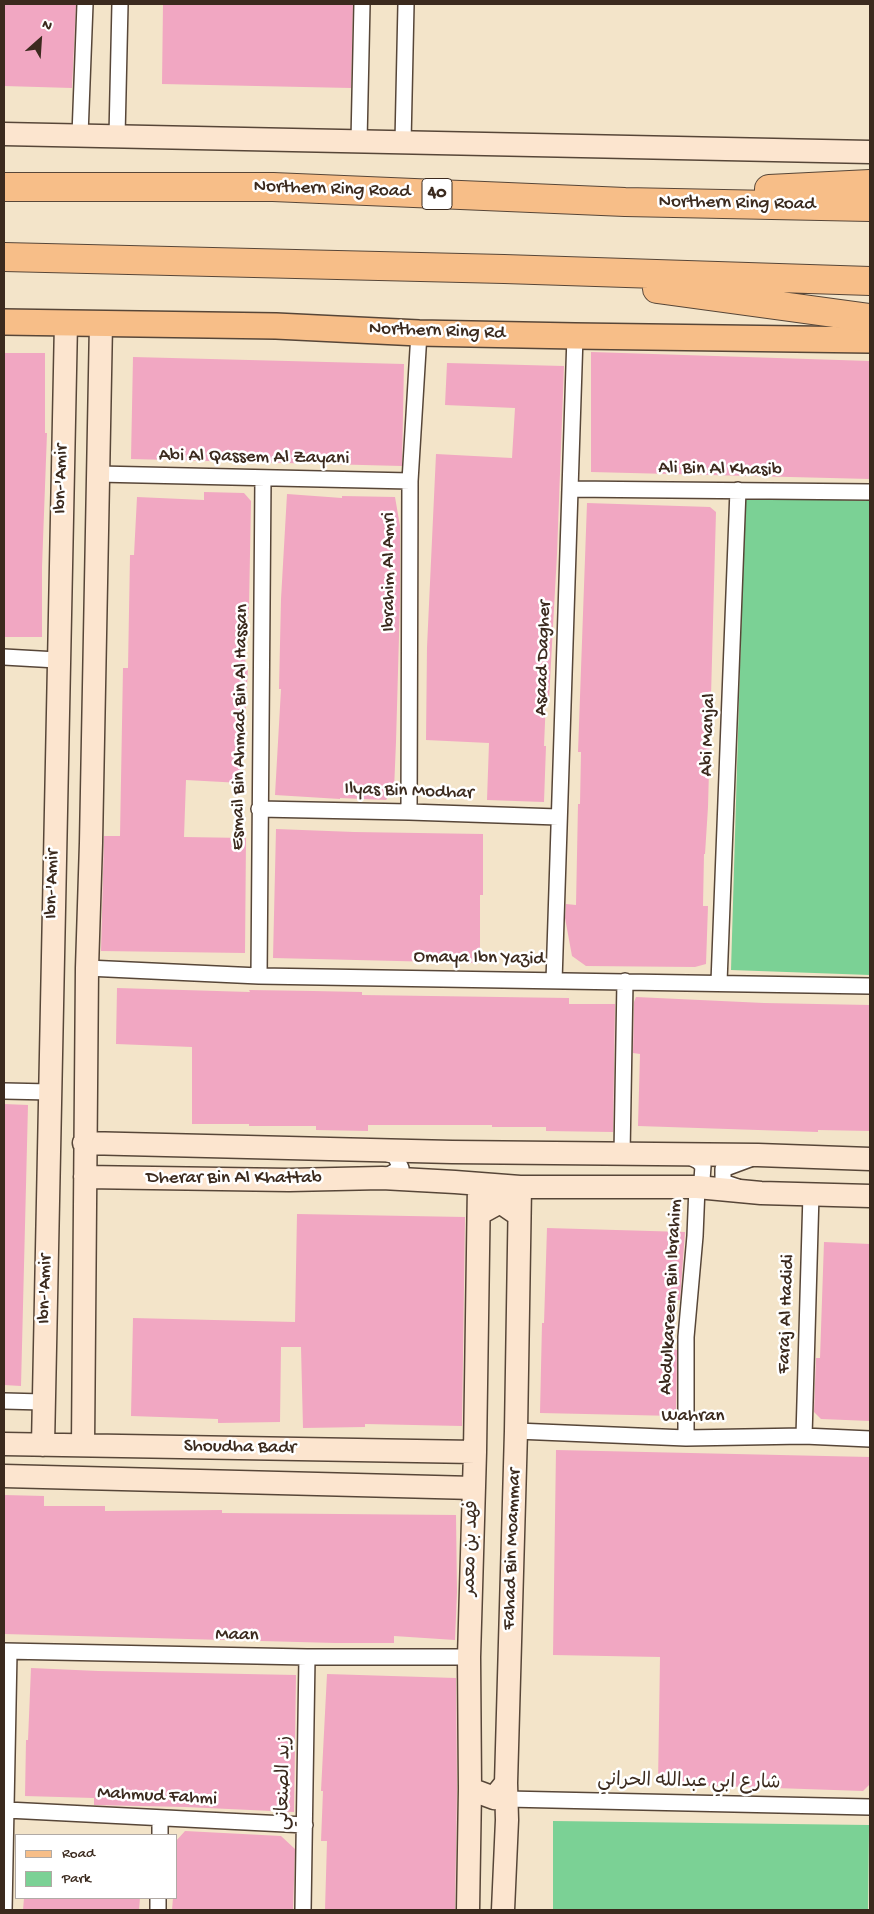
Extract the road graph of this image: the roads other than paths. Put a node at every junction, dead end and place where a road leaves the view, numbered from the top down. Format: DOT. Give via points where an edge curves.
graph roads {
  1 [pos="84,4"];
  2 [pos="120,4"];
  3 [pos="362,4"];
  4 [pos="406,4"];
  5 [pos="4,134"];
  6 [pos="80,135"];
  7 [pos="117,136"];
  8 [pos="359,141"];
  9 [pos="404,142"];
  10 [pos="870,152"];
  11 [pos="870,184"];
  12 [pos="4,187"];
  13 [pos="625,202"];
  14 [pos="870,207"];
  15 [pos="4,257"];
  16 [pos="158,260"];
  17 [pos="4,269"];
  18 [pos="504,269"];
  19 [pos="870,281"];
  20 [pos="870,318"];
  21 [pos="4,322"];
  22 [pos="66,322"];
  23 [pos="101,323"];
  24 [pos="419,332"];
  25 [pos="575,336"];
  26 [pos="870,340"];
  27 [pos="98,474"];
  28 [pos="263,478"];
  29 [pos="410,481"];
  30 [pos="570,489"];
  31 [pos="738,490"];
  32 [pos="870,492"];
  33 [pos="4,657"];
  34 [pos="58,660"];
  35 [pos="259,809"];
  36 [pos="409,812"];
  37 [pos="558,817"];
  38 [pos="54,842"];
  39 [pos="91,843"];
  40 [pos="53,909"];
  41 [pos="89,912"];
  42 [pos="87,968"];
  43 [pos="259,976"];
  44 [pos="554,981"];
  45 [pos="625,981"];
  46 [pos="719,982"];
  47 [pos="870,986"];
  48 [pos="4,1091"];
  49 [pos="50,1092"];
  50 [pos="84,1143"];
  51 [pos="371,1150"];
  52 [pos="452,1152"];
  53 [pos="622,1154"];
  54 [pos="686,1155"];
  55 [pos="758,1155"];
  56 [pos="870,1159"];
  57 [pos="85,1177"];
  58 [pos="382,1178"];
  59 [pos="455,1182"];
  60 [pos="479,1185"];
  61 [pos="520,1187"];
  62 [pos="697,1188"];
  63 [pos="761,1193"];
  64 [pos="811,1194"];
  65 [pos="870,1196"];
  66 [pos="480,1213"];
  67 [pos="520,1215"];
  68 [pos="4,1401"];
  69 [pos="43,1402"];
  70 [pos="516,1431"];
  71 [pos="804,1436"];
  72 [pos="686,1438"];
  73 [pos="870,1439"];
  74 [pos="4,1444"];
  75 [pos="43,1445"];
  76 [pos="83,1446"];
  77 [pos="450,1451"];
  78 [pos="475,1452"];
  79 [pos="4,1476"];
  80 [pos="448,1487"];
  81 [pos="474,1488"];
  82 [pos="6,1652"];
  83 [pos="308,1657"];
  84 [pos="469,1657"];
  85 [pos="470,1789"];
  86 [pos="507,1801"];
  87 [pos="870,1807"];
  88 [pos="6,1810"];
  89 [pos="160,1818"];
  90 [pos="470,1819"];
  91 [pos="305,1825"];
  92 [pos="160,1834"];
  93 [pos="4,1910"];
  94 [pos="303,1910"];
  95 [pos="468,1910"];
  96 [pos="503,1910"];
  1 -- 6 [label="street"];
  2 -- 7 [label="street"];
  3 -- 8 [label="street"];
  4 -- 9 [label="street"];
  5 -- 6 [label="street"];
  6 -- 7 [label="street"];
  7 -- 8 [label="street"];
  8 -- 9 [label="street"];
  9 -- 10 [label="street"];
  11 -- 13 [label="highway" via="791,187"];
  12 -- 13 [label="highway, Northern Ring Road / 40" via="273,186"];
  13 -- 14 [label="highway, Northern Ring Road / 40"];
  15 -- 16 [label="highway"];
  16 -- 17 [label="highway"];
  16 -- 18 [label="highway"];
  18 -- 19 [label="highway"];
  18 -- 20 [label="highway"];
  21 -- 22 [label="main road, Northern Ring Rd"];
  22 -- 23 [label="main road, Northern Ring Rd"];
  22 -- 34 [label="street, Ibn-'Amir"];
  23 -- 24 [label="main road, Northern Ring Rd"];
  23 -- 27 [label="street, Ibn-'Amir"];
  24 -- 25 [label="main road, Northern Ring Rd"];
  24 -- 29 [label="street, Ibrahim Al Amri"];
  25 -- 26 [label="main road, Northern Ring Rd"];
  25 -- 30 [label="street, Asaad Dagher"];
  27 -- 28 [label="street, Abi Al Qassem Al Zayani"];
  27 -- 39 [label="street, Ibn-'Amir"];
  28 -- 29 [label="street, Abi Al Qassem Al Zayani"];
  28 -- 35 [label="street, Esmail Bin Ahmad Bin Al Hassan"];
  29 -- 36 [label="street, Ibrahim Al Amri"];
  30 -- 31 [label="street, Ali Bin Al Khasib"];
  30 -- 37 [label="street, Asaad Dagher"];
  31 -- 32 [label="street, Ali Bin Al Khasib"];
  31 -- 46 [label="street, Abi Manjal"];
  33 -- 34 [label="street"];
  34 -- 38 [label="street, Ibn-'Amir"];
  35 -- 36 [label="street, Ilyas Bin Modhar"];
  35 -- 43 [label="street, Esmail Bin Ahmad Bin Al Hassan"];
  36 -- 37 [label="street, Ilyas Bin Modhar"];
  37 -- 44 [label="street, Asaad Dagher"];
  38 -- 39 [label="street" via="56,852 69,861 84,857"];
  38 -- 40 [label="street, Ibn-'Amir"];
  39 -- 41 [label="street, Ibn-'Amir"];
  40 -- 41 [label="street" via="56,898 64,892 75,891 84,897"];
  40 -- 49 [label="street, Ibn-'Amir"];
  41 -- 42 [label="street, Ibn-'Amir"];
  42 -- 43 [label="street, Omaya Ibn Yazid"];
  42 -- 50 [label="street, Ibn-'Amir"];
  43 -- 44 [label="street, Omaya Ibn Yazid"];
  44 -- 45 [label="street, Omaya Ibn Yazid"];
  45 -- 46 [label="street, Omaya Ibn Yazid"];
  45 -- 53 [label="street"];
  46 -- 47 [label="street, Omaya Ibn Yazid"];
  48 -- 49 [label="street"];
  49 -- 69 [label="street, Ibn-'Amir"];
  50 -- 51 [label="street, Dherar Bin Al Khattab"];
  50 -- 57 [label="street, Ibn-'Amir"];
  51 -- 52 [label="street, Dherar Bin Al Khattab"];
  51 -- 58 [label="street, Dherar Bin Al Khattab" via="395,1156 401,1168"];
  52 -- 53 [label="street, Dherar Bin Al Khattab"];
  52 -- 59 [label="street, Dherar Bin Al Khattab" via="427,1156 421,1170 422,1175 430,1178"];
  53 -- 54 [label="street, Dherar Bin Al Khattab"];
  54 -- 55 [label="street, Dherar Bin Al Khattab"];
  54 -- 62 [label="street" via="703,1166 702,1180"];
  55 -- 56 [label="street, Dherar Bin Al Khattab"];
  55 -- 63 [label="street, Dherar Bin Al Khattab" via="723,1169 724,1182"];
  57 -- 58 [label="street, Dherar Bin Al Khattab"];
  57 -- 76 [label="street, Ibn-'Amir"];
  58 -- 59 [label="street, Dherar Bin Al Khattab"];
  59 -- 60 [label="street, Dherar Bin Al Khattab"];
  60 -- 61 [label="street, Dherar Bin Al Khattab"];
  60 -- 66 [label="street, فهد بن معمر"];
  61 -- 62 [label="street, Dherar Bin Al Khattab"];
  61 -- 67 [label="street, Fahad Bin Moammar"];
  62 -- 63 [label="street, Dherar Bin Al Khattab"];
  62 -- 72 [label="street, Abdulkareem Bin Ibrahim" via="686,1337"];
  63 -- 64 [label="street, Dherar Bin Al Khattab"];
  64 -- 65 [label="street, Dherar Bin Al Khattab"];
  64 -- 71 [label="street, Faraj Al Hadidi"];
  66 -- 67 [label="street" via="500,1202"];
  66 -- 78 [label="street, فهد بن معمر"];
  67 -- 70 [label="street, Fahad Bin Moammar"];
  68 -- 69 [label="street"];
  69 -- 75 [label="street, Ibn-'Amir"];
  70 -- 72 [label="street, Wahran"];
  70 -- 86 [label="street, Fahad Bin Moammar"];
  71 -- 72 [label="street, Wahran"];
  71 -- 73 [label="street, Wahran"];
  74 -- 75 [label="street, Shoudha Badr"];
  75 -- 76 [label="street, Shoudha Badr"];
  76 -- 77 [label="street, Shoudha Badr"];
  77 -- 78 [label="street, Shoudha Badr"];
  77 -- 80 [label="street" via="463,1469"];
  78 -- 81 [label="street, فهد بن معمر"];
  79 -- 80 [label="street, Shoudha Badr"];
  80 -- 81 [label="street, Shoudha Badr"];
  81 -- 84 [label="street, فهد بن معمر"];
  82 -- 83 [label="street, Maan"];
  82 -- 88 [label="street"];
  83 -- 84 [label="street, Maan"];
  83 -- 91 [label="street, زيد الصنعاني"];
  84 -- 85 [label="street, فهد بن معمر"];
  85 -- 86 [label="street"];
  85 -- 90 [label="street, فهد بن معمر"];
  86 -- 87 [label="street, شارع ابي عبدالله الحراني"];
  86 -- 90 [label="street"];
  86 -- 96 [label="street, Fahad Bin Moammar"];
  88 -- 89 [label="street, Mahmud Fahmi"];
  88 -- 93 [label="street"];
  89 -- 91 [label="street, Mahmud Fahmi"];
  89 -- 92 [label="street"];
  90 -- 95 [label="street, فهد بن معمر"];
  91 -- 94 [label="street, زيد الصنعاني"];
}
